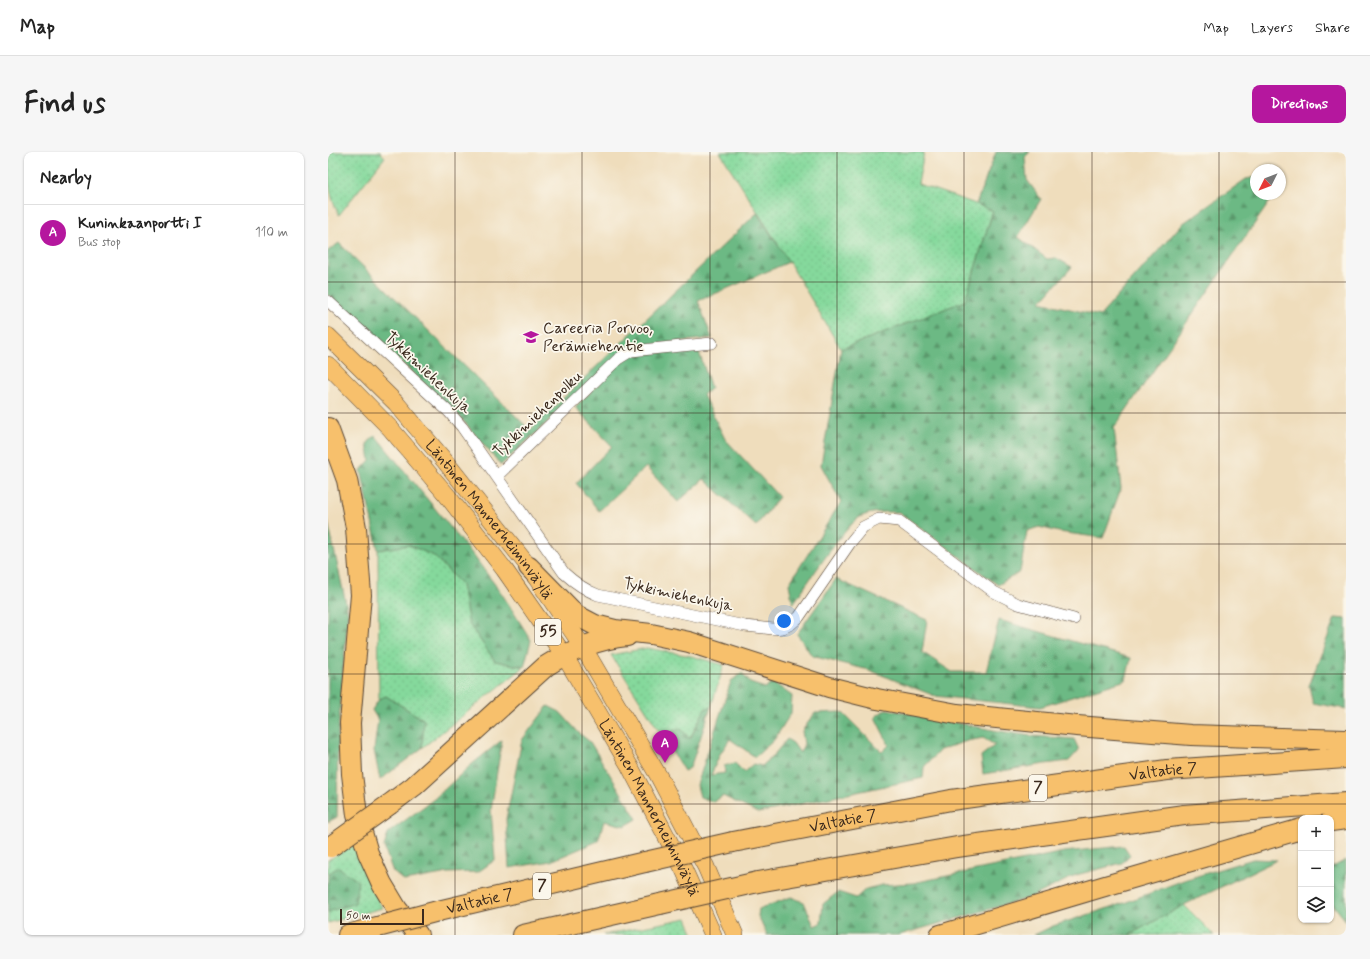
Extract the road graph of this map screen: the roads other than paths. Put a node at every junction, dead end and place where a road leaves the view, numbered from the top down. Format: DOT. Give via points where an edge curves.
graph roads {
  1 [pos="328,301"];
  2 [pos="328,336"];
  3 [pos="712,343"];
  4 [pos="328,365"];
  5 [pos="328,428"];
  6 [pos="497,476"];
  7 [pos="529,567"];
  8 [pos="1074,620"];
  9 [pos="651,634"];
  10 [pos="583,647"];
  11 [pos="564,655"];
  12 [pos="1346,740"];
  13 [pos="1346,758"];
  14 [pos="1346,803"];
  15 [pos="1346,819"];
  16 [pos="1334,821"];
  17 [pos="1298,830"];
  18 [pos="329,848"];
  19 [pos="1105,886"];
  20 [pos="348,935"];
  21 [pos="418,935"];
  22 [pos="523,935"];
  23 [pos="713,935"];
  24 [pos="735,935"];
  25 [pos="940,935"];
  26 [pos="983,935"];
  1 -- 6 [label="street, Tykkimiehenkuja" via="449,412"];
  2 -- 7 [label="main road, Läntinen Mannerheiminväylä / 55" via="396,403"];
  3 -- 6 [label="street, Tykkimiehenpolku" via="631,351 618,359"];
  4 -- 11 [label="main road, Läntinen Mannerheiminväylä / 55" via="390,428 446,494 504,569"];
  5 -- 21 [label="highway" via="347,480 356,528 361,595 350,723 357,815 368,853 382,884 397,909"];
  6 -- 8 [label="street, Tykkimiehenkuja" via="564,573 576,584 598,595 745,626 783,628 799,617 863,527 879,519 898,521 994,592 1018,604"];
  7 -- 9 [label="highway" via="576,615 595,625 614,630"];
  7 -- 10 [label="main road, Läntinen Mannerheiminväylä / 55"];
  9 -- 10 [label="highway" via="606,640"];
  9 -- 12 [label="highway" via="689,642 829,687 958,714 1191,735"];
  10 -- 11 [label="highway"];
  10 -- 24 [label="main road, Läntinen Mannerheiminväylä / 55" via="661,781 706,867"];
  11 -- 18 [label="highway, bridge" via="546,666 414,786"];
  11 -- 23 [label="main road, Läntinen Mannerheiminväylä / 55" via="629,765 684,870"];
  13 -- 20 [label="highway, Valtatie 7 / 7, bridge" via="1167,770 951,800 733,842 438,911"];
  14 -- 22 [label="highway, bridge" via="1184,815 957,847 758,882"];
  15 -- 16 [label="highway"];
  17 -- 19 [label="highway"];
  19 -- 25 [label="highway"];
  19 -- 26 [label="highway"];
}
